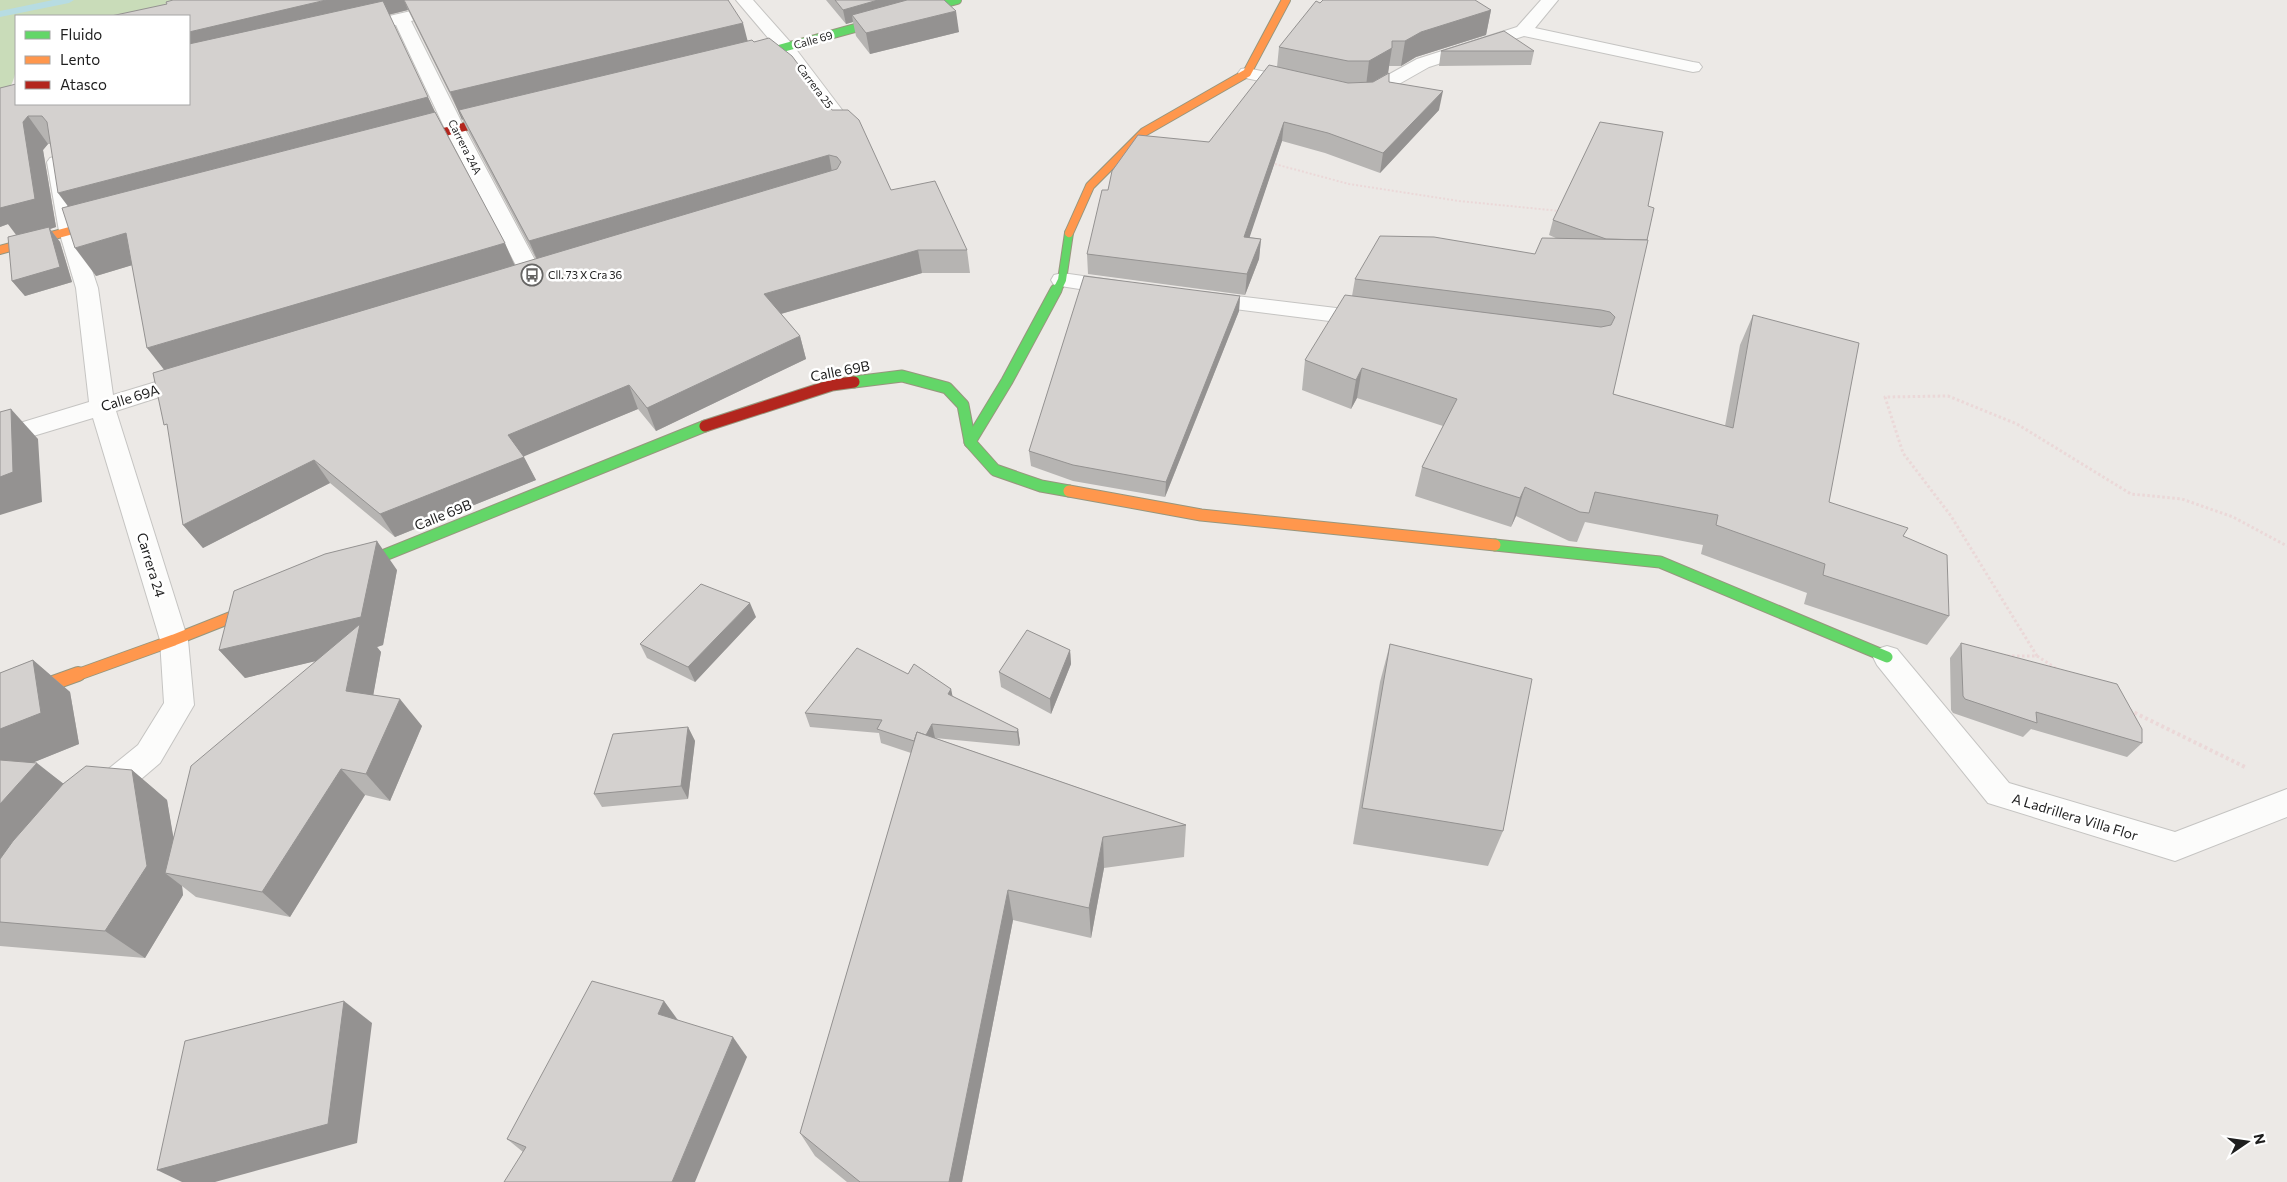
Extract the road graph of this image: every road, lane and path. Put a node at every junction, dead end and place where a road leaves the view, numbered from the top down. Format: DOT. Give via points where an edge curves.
graph roads {
  1 [pos="481,0"];
  2 [pos="744,0"];
  3 [pos="957,0"];
  4 [pos="1286,0"];
  5 [pos="1550,0"];
  6 [pos="401,18"];
  7 [pos="1523,31"];
  8 [pos="343,32"];
  9 [pos="786,48"];
  10 [pos="739,60"];
  11 [pos="1692,68"];
  12 [pos="1247,73"];
  13 [pos="1315,88"];
  14 [pos="1335,92"];
  15 [pos="512,115"];
  16 [pos="845,127"];
  17 [pos="455,129"];
  18 [pos="397,144"];
  19 [pos="55,150"];
  20 [pos="1266,162"];
  21 [pos="1564,212"];
  22 [pos="117,218"];
  23 [pos="69,231"];
  24 [pos="0,250"];
  25 [pos="532,275"];
  26 [pos="1062,280"];
  27 [pos="1136,291"];
  28 [pos="1184,297"];
  29 [pos="1386,321"];
  30 [pos="207,374"];
  31 [pos="102,406"];
  32 [pos="0,438"];
  33 [pos="970,442"];
  34 [pos="2287,546"];
  35 [pos="337,574"];
  36 [pos="274,600"];
  37 [pos="174,640"];
  38 [pos="1887,656"];
  39 [pos="2000,656"];
  40 [pos="2038,656"];
  41 [pos="2062,672"];
  42 [pos="0,702"];
  43 [pos="2120,706"];
  44 [pos="2249,769"];
  45 [pos="2287,803"];
  46 [pos="83,810"];
  1 -- 6 [label="street"];
  2 -- 9 [label="street, Carrera 25"];
  3 -- 9 [label="street, Calle 69"];
  4 -- 12 [label="street"];
  5 -- 7 [label="street"];
  6 -- 8 [label="street"];
  6 -- 17 [label="street, Carrera 24A"];
  7 -- 11 [label="street"];
  7 -- 14 [label="street" via="1422,63 1370,93"];
  9 -- 10 [label="street, Calle 69"];
  9 -- 16 [label="street, Carrera 25"];
  12 -- 13 [label="street"];
  12 -- 26 [label="street" via="1144,132 1090,186 1069,230"];
  15 -- 17 [label="street"];
  17 -- 18 [label="street"];
  17 -- 25 [label="street, Carrera 24A"];
  19 -- 23 [label="street, Carrera 24"];
  20 -- 21 [label="path" via="1349,184 1459,201"];
  22 -- 23 [label="street"];
  23 -- 24 [label="street"];
  23 -- 31 [label="street, Carrera 24" via="87,288"];
  26 -- 27 [label="street"];
  26 -- 33 [label="street"];
  28 -- 29 [label="street"];
  30 -- 31 [label="street, Calle 69A"];
  31 -- 32 [label="street, Calle 69A"];
  31 -- 37 [label="street, Carrera 24"];
  33 -- 35 [label="street, Calle 69B" via="963,405 947,388 902,376 832,385 688,431"];
  33 -- 38 [label="street" via="995,470 1041,486 1201,515 1660,562"];
  34 -- 40 [label="path" via="2233,517 2182,499 2131,494 2017,424 1948,396 1885,397 1903,453 1951,516"];
  36 -- 37 [label="street"];
  37 -- 42 [label="street"];
  37 -- 46 [label="street, Carrera 24" via="179,705 149,754"];
  38 -- 45 [label="street, A Ladrillera Villa Flor" via="1999,793 2175,847"];
  39 -- 40 [label="path"];
  40 -- 41 [label="path"];
  43 -- 44 [label="path"];
}
